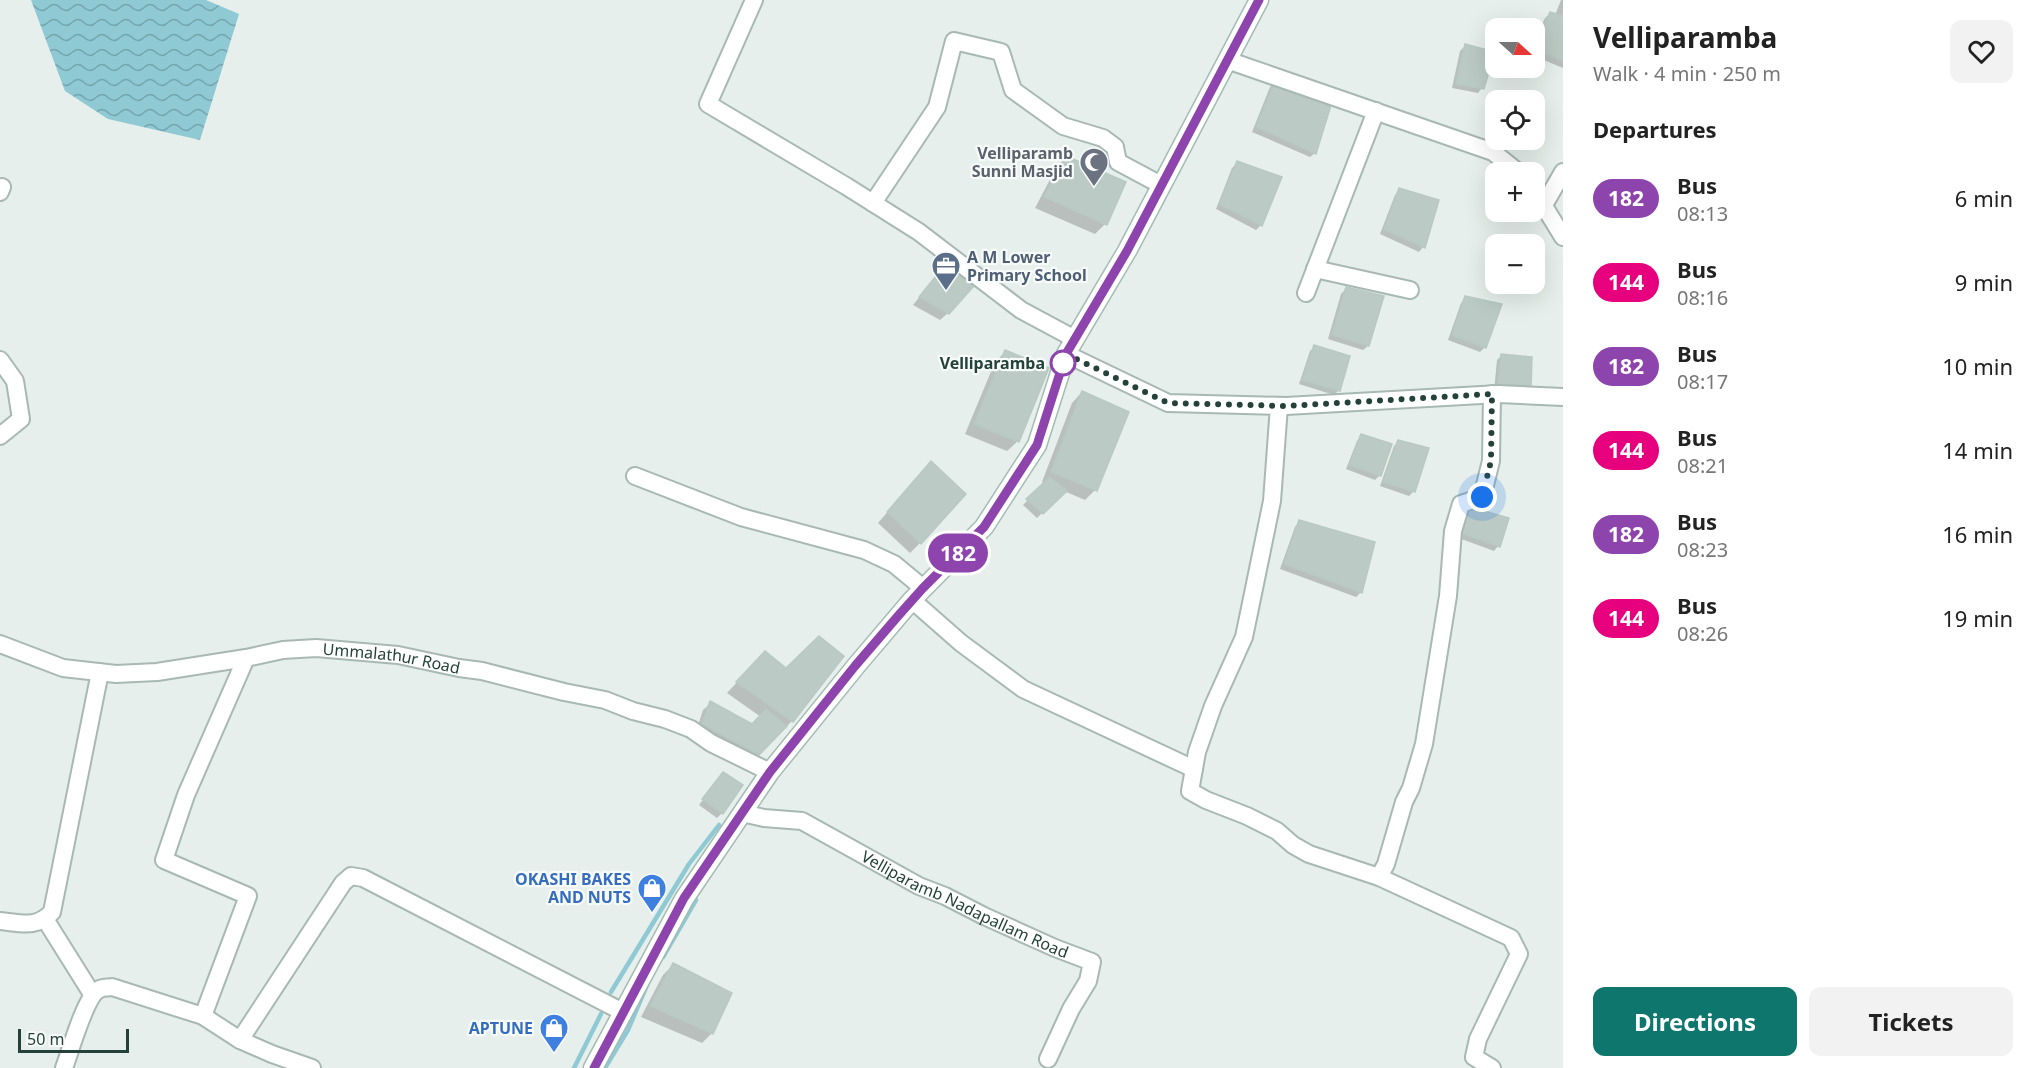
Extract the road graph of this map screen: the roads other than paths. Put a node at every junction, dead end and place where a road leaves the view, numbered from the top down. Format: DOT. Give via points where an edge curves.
graph roads {
  1 [pos="754,0"];
  2 [pos="1259,0"];
  3 [pos="1227,60"];
  4 [pos="1376,111"];
  5 [pos="1506,162"];
  6 [pos="1563,172"];
  7 [pos="1161,185"];
  8 [pos="873,203"];
  9 [pos="1545,203"];
  10 [pos="1545,207"];
  11 [pos="1563,237"];
  12 [pos="1315,269"];
  13 [pos="1410,290"];
  14 [pos="1306,293"];
  15 [pos="1070,346"];
  16 [pos="0,360"];
  17 [pos="1492,394"];
  18 [pos="1559,394"];
  19 [pos="1279,406"];
  20 [pos="0,436"];
  21 [pos="635,476"];
  22 [pos="918,594"];
  23 [pos="0,644"];
  24 [pos="246,658"];
  25 [pos="100,672"];
  26 [pos="1194,768"];
  27 [pos="770,772"];
  28 [pos="742,813"];
  29 [pos="1379,877"];
  30 [pos="45,920"];
  31 [pos="0,921"];
  32 [pos="92,994"];
  33 [pos="623,1012"];
  34 [pos="203,1016"];
  35 [pos="240,1040"];
  36 [pos="1048,1059"];
  37 [pos="1470,1062"];
  38 [pos="64,1068"];
  39 [pos="312,1068"];
  40 [pos="594,1068"];
  41 [pos="1492,1068"];
  1 -- 8 [label="street" via="708,104"];
  2 -- 3 [label="main road"];
  3 -- 4 [label="street"];
  3 -- 7 [label="main road"];
  4 -- 5 [label="street" via="1493,152"];
  4 -- 12 [label="street"];
  6 -- 9 [label="street"];
  7 -- 8 [label="street" via="1118,162 1115,147 1103,138 1063,126 1013,90 1001,52 954,40 937,107"];
  7 -- 15 [label="main road"];
  8 -- 15 [label="street" via="919,232"];
  10 -- 11 [label="street"];
  12 -- 13 [label="street"];
  12 -- 14 [label="street"];
  15 -- 19 [label="street" via="1168,403"];
  15 -- 22 [label="main road" via="1037,445 984,527"];
  16 -- 20 [label="street" via="15,381 21,419"];
  17 -- 18 [label="street"];
  17 -- 19 [label="street"];
  17 -- 29 [label="street" via="1491,461 1482,497 1461,504 1453,531 1448,596 1424,744"];
  19 -- 26 [label="street" via="1272,501 1250,613 1235,660 1213,706"];
  21 -- 22 [label="street" via="741,517 864,550 894,564"];
  22 -- 26 [label="street" via="961,643 1023,689"];
  22 -- 27 [label="main road"];
  23 -- 25 [label="street, Ummalathur Road" via="63,668"];
  24 -- 25 [label="street, Ummalathur Road" via="157,672"];
  24 -- 27 [label="street, Ummalathur Road" via="316,648 398,656 521,679 665,719"];
  24 -- 34 [label="street" via="186,795 164,860 248,896"];
  25 -- 30 [label="street" via="52,912"];
  26 -- 29 [label="street" via="1190,791 1277,831 1309,854"];
  27 -- 28 [label="main road"];
  28 -- 33 [label="main road" via="684,898"];
  28 -- 36 [label="street, Velliparamb Nadapallam Road" via="802,821 919,886 1092,963 1088,981"];
  29 -- 37 [label="street" via="1511,938 1519,954"];
  30 -- 31 [label="street" via="32,925"];
  30 -- 32 [label="street"];
  32 -- 34 [label="street" via="100,988 112,987"];
  32 -- 38 [label="street"];
  33 -- 35 [label="street" via="363,878 351,876"];
  33 -- 40 [label="main road"];
  34 -- 35 [label="street"];
  35 -- 39 [label="street"];
  37 -- 41 [label="street"];
}
